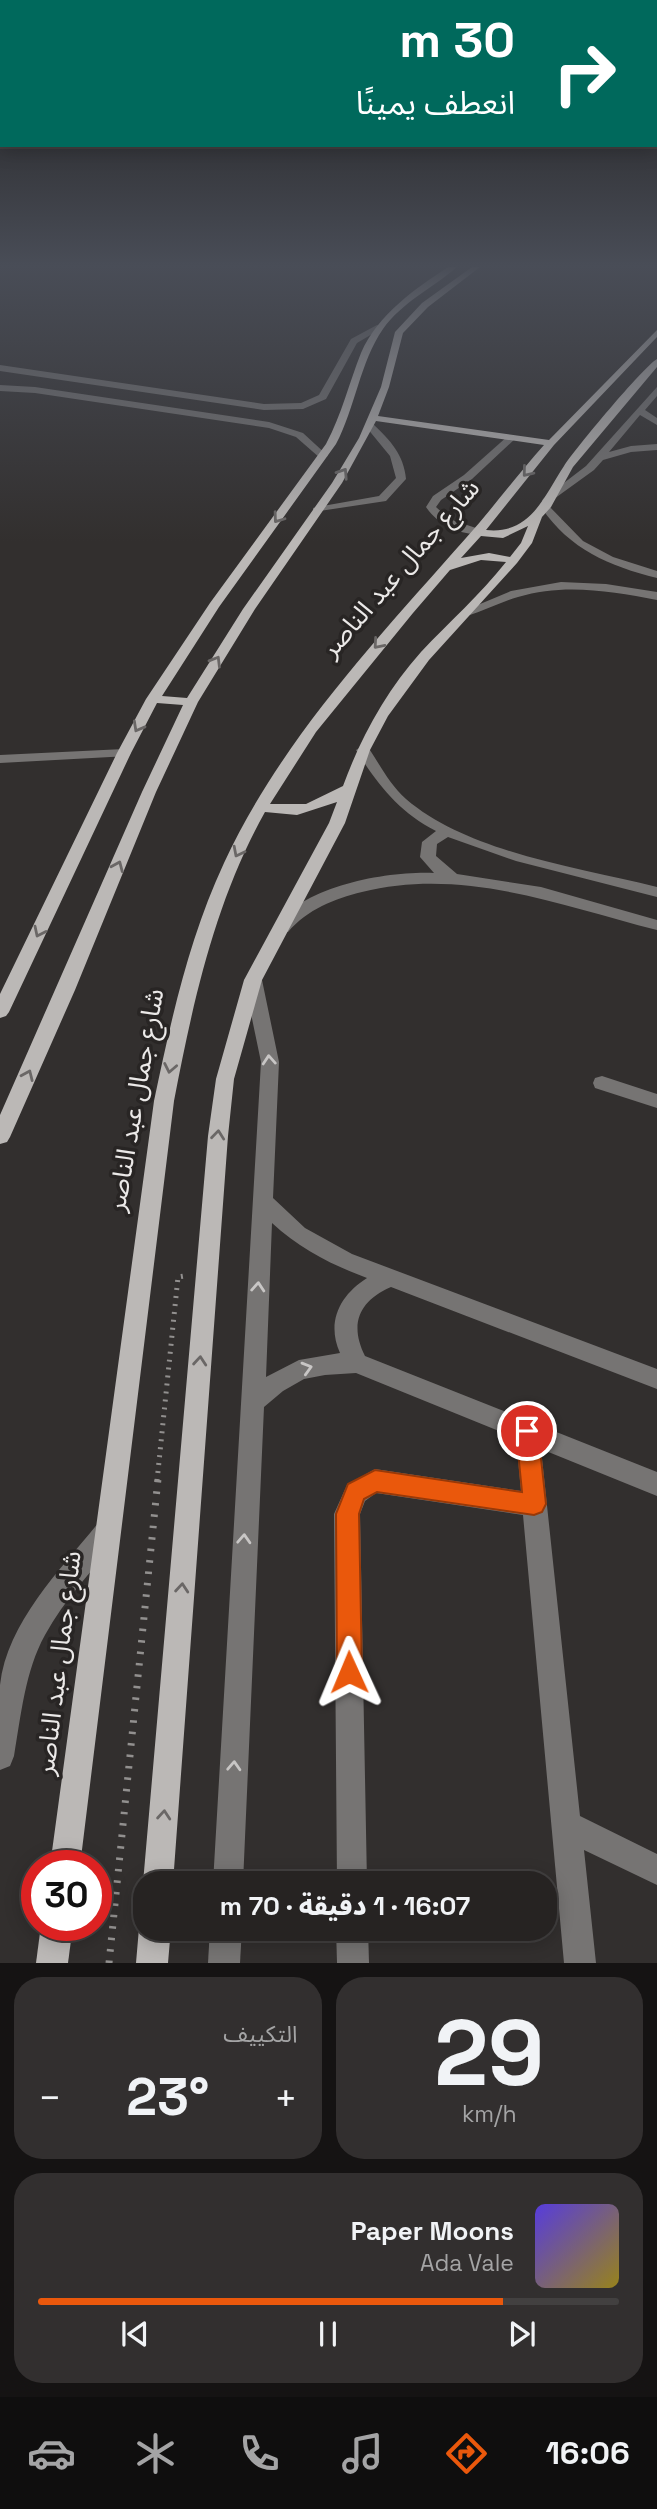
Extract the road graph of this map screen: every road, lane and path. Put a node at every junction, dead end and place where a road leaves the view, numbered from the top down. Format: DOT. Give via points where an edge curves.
graph roads {
  1 [pos="344,359"];
  2 [pos="364,359"];
  3 [pos="391,359"];
  4 [pos="632,359"];
  5 [pos="657,362"];
  6 [pos="0,369"];
  7 [pos="0,388"];
  8 [pos="657,390"];
  9 [pos="210,398"];
  10 [pos="242,403"];
  11 [pos="640,411"];
  12 [pos="189,413"];
  13 [pos="222,417"];
  14 [pos="372,422"];
  15 [pos="657,422"];
  16 [pos="512,437"];
  17 [pos="551,443"];
  18 [pos="657,447"];
  19 [pos="323,456"];
  20 [pos="601,457"];
  21 [pos="544,508"];
  22 [pos="317,510"];
  23 [pos="478,532"];
  24 [pos="513,561"];
  25 [pos="632,569"];
  26 [pos="443,570"];
  27 [pos="657,575"];
  28 [pos="611,587"];
  29 [pos="657,596"];
  30 [pos="467,612"];
  31 [pos="153,699"];
  32 [pos="191,702"];
  33 [pos="363,750"];
  34 [pos="124,753"];
  35 [pos="0,759"];
  36 [pos="352,786"];
  37 [pos="260,807"];
  38 [pos="447,831"];
  39 [pos="452,876"];
  40 [pos="657,892"];
  41 [pos="657,925"];
  42 [pos="273,938"];
  43 [pos="253,980"];
  44 [pos="0,1012"];
  45 [pos="602,1083"];
  46 [pos="657,1101"];
  47 [pos="0,1137"];
  48 [pos="263,1201"];
  49 [pos="207,1274"];
  50 [pos="391,1278"];
  51 [pos="357,1363"];
  52 [pos="657,1379"];
  53 [pos="251,1405"];
  54 [pos="527,1431"];
  55 [pos="657,1484"];
  56 [pos="534,1504"];
  57 [pos="108,1531"];
  58 [pos="0,1756"];
  59 [pos="566,1825"];
  60 [pos="67,1850"];
  61 [pos="657,1870"];
  62 [pos="159,1871"];
  63 [pos="229,1871"];
  64 [pos="352,1871"];
  65 [pos="55,1941"];
  66 [pos="154,1941"];
  67 [pos="225,1941"];
  68 [pos="352,1941"];
  69 [pos="52,1963"];
  70 [pos="109,1963"];
  71 [pos="152,1963"];
  72 [pos="224,1963"];
  73 [pos="353,1963"];
  74 [pos="580,1963"];
  1 -- 10 [label="street" via="323,397 303,406"];
  2 -- 19 [label="main road" via="344,420"];
  3 -- 14 [label="main road"];
  4 -- 17 [label="main road, شارع جمال عبد الناصر"];
  5 -- 21 [label="main road" via="582,449"];
  6 -- 9 [label="street"];
  7 -- 12 [label="street"];
  8 -- 11 [label="street"];
  9 -- 10 [label="street"];
  9 -- 12 [label="street" via="210,405"];
  10 -- 13 [label="street"];
  11 -- 15 [label="street"];
  11 -- 20 [label="street"];
  12 -- 13 [label="street"];
  13 -- 19 [label="street" via="298,432"];
  14 -- 16 [label="main road"];
  22 -- 14 [label="main road, one-way"];
  14 -- 22 [label="street" via="391,446 401,479 382,499"];
  16 -- 17 [label="main road"];
  16 -- 23 [label="street" via="437,498 431,508 446,522"];
  17 -- 23 [label="main road, شارع جمال عبد الناصر, one-way"];
  18 -- 20 [label="street"];
  19 -- 31 [label="main road, one-way"];
  20 -- 21 [label="street"];
  21 -- 23 [label="main road" via="503,536"];
  21 -- 24 [label="main road"];
  21 -- 25 [label="street" via="584,547"];
  32 -- 22 [label="main road, one-way"];
  23 -- 26 [label="main road, شارع جمال عبد الناصر"];
  24 -- 26 [label="main road" via="495,555 473,556"];
  24 -- 30 [label="main road"];
  25 -- 27 [label="street"];
  25 -- 28 [label="street" via="615,567 600,572 599,581"];
  26 -- 37 [label="main road, شارع جمال عبد الناصر, one-way" via="337,692"];
  28 -- 29 [label="street"];
  28 -- 30 [label="street" via="525,590"];
  30 -- 33 [label="main road" via="401,685"];
  31 -- 32 [label="main road"];
  31 -- 34 [label="main road, one-way"];
  47 -- 32 [label="main road, one-way"];
  33 -- 36 [label="main road"];
  33 -- 38 [label="street" via="387,789"];
  34 -- 35 [label="street"];
  34 -- 44 [label="main road, one-way"];
  36 -- 37 [label="main road" via="331,801 305,810"];
  36 -- 42 [label="main road" via="337,823"];
  37 -- 57 [label="main road, شارع جمال عبد الناصر, one-way" via="212,913 177,1031 160,1128"];
  38 -- 39 [label="street" via="430,842 428,857"];
  38 -- 40 [label="street"];
  39 -- 41 [label="street" via="509,884"];
  39 -- 42 [label="street" via="394,878 327,896 292,915"];
  42 -- 43 [label="main road"];
  48 -- 43 [label="street, one-way" via="270,1062"];
  49 -- 43 [label="main road, one-way" via="225,1079"];
  45 -- 46 [label="street"];
  48 -- 50 [label="street" via="320,1248"];
  53 -- 48 [label="street, one-way"];
  62 -- 49 [label="main road, one-way"];
  49 -- 70 [label="path" via="178,1277"];
  50 -- 51 [label="street" via="372,1284 347,1311 345,1338"];
  50 -- 52 [label="street"];
  53 -- 51 [label="street, one-way" via="272,1384 298,1369 327,1362"];
  51 -- 54 [label="street"];
  63 -- 53 [label="street, one-way"];
  54 -- 55 [label="street"];
  54 -- 56 [label="street"];
  56 -- 59 [label="street"];
  56 -- 64 [label="street" via="375,1481 356,1492 350,1502"];
  57 -- 58 [label="street" via="43,1613 8,1705"];
  57 -- 60 [label="main road, شارع جمال عبد الناصر"];
  59 -- 61 [label="street"];
  59 -- 74 [label="street"];
  65 -- 69 [label="main road"];
  66 -- 71 [label="main road"];
  67 -- 72 [label="street"];
  68 -- 73 [label="street"];
}
